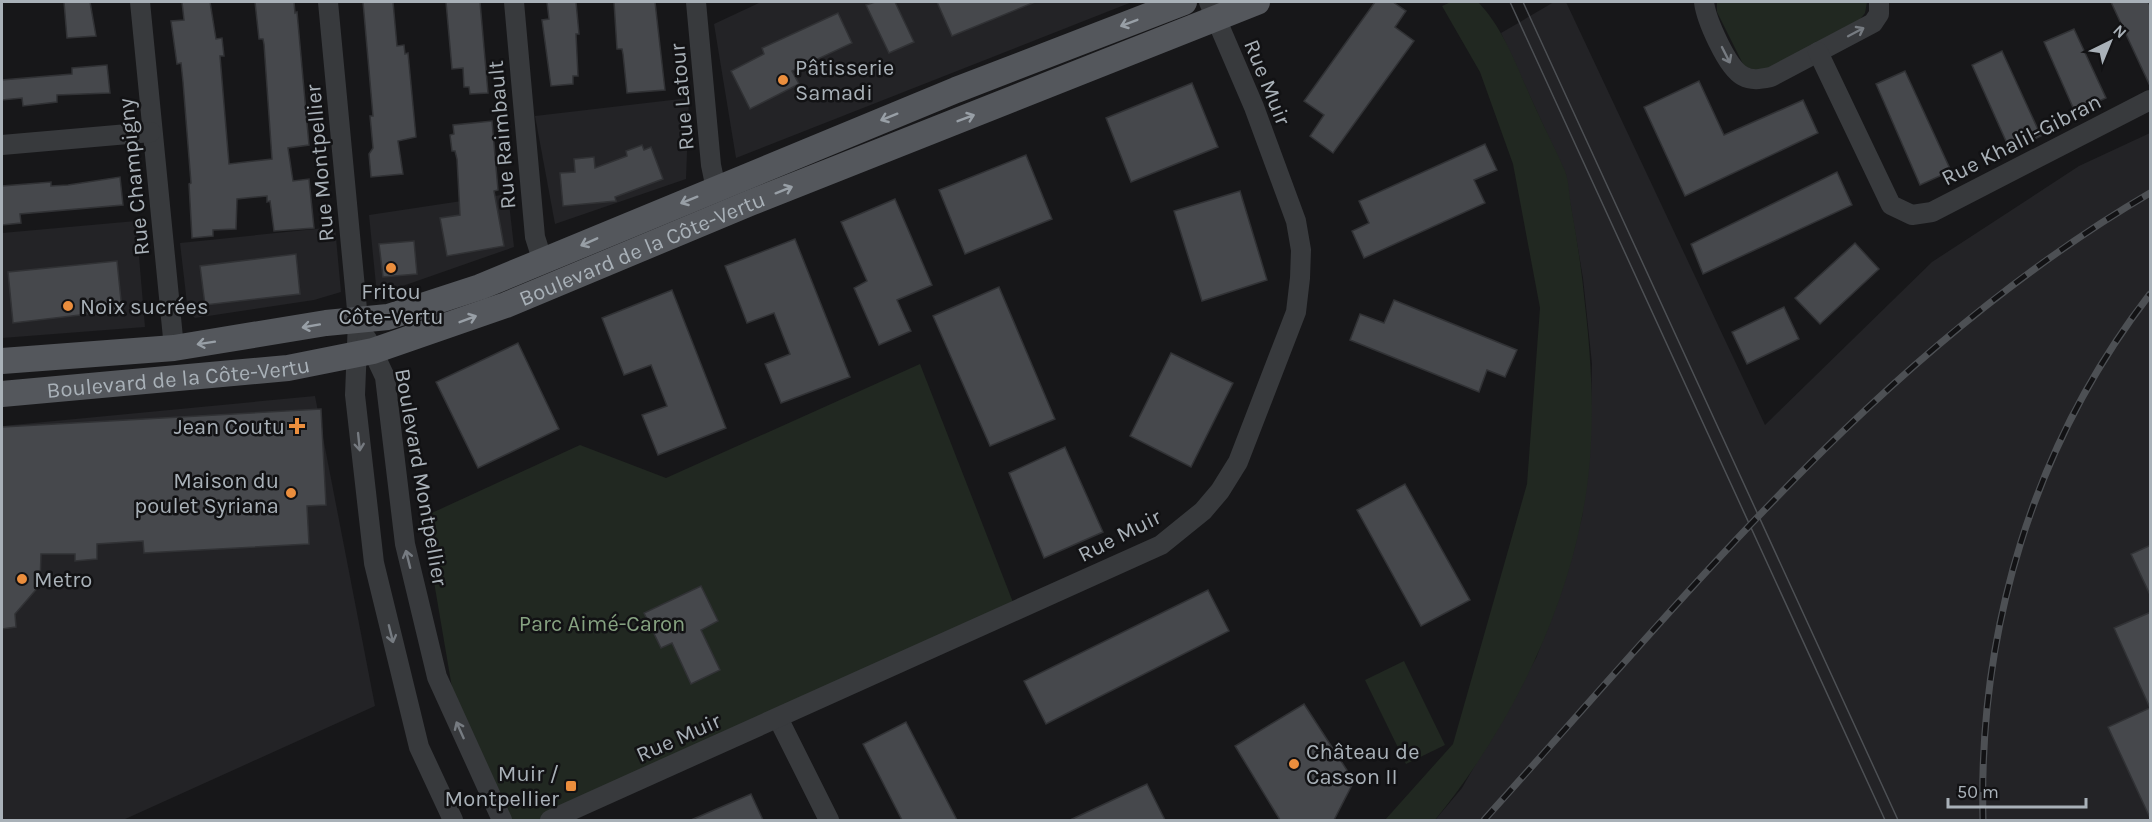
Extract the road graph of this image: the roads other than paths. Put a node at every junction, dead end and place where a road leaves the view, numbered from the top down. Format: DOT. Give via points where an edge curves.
graph roads {
  1 [pos="140,2"];
  2 [pos="328,2"];
  3 [pos="514,2"];
  4 [pos="696,2"];
  5 [pos="1184,2"];
  6 [pos="1257,2"];
  7 [pos="1704,2"];
  8 [pos="1879,2"];
  9 [pos="1213,10"];
  10 [pos="1818,52"];
  11 [pos="2151,100"];
  12 [pos="151,132"];
  13 [pos="2,145"];
  14 [pos="716,189"];
  15 [pos="543,262"];
  16 [pos="358,320"];
  17 [pos="174,348"];
  18 [pos="364,354"];
  19 [pos="2,361"];
  20 [pos="2,394"];
  21 [pos="778,718"];
  22 [pos="453,820"];
  23 [pos="502,820"];
  24 [pos="550,820"];
  25 [pos="829,820"];
  1 -- 12 [label="street, Rue Champigny"];
  2 -- 16 [label="street, Rue Montpellier"];
  3 -- 15 [label="street, Rue Raimbault" via="535,237"];
  4 -- 14 [label="street, Rue Latour"];
  5 -- 14 [label="main road, Boulevard de la Côte-Vertu, one-way"];
  6 -- 9 [label="main road, Boulevard de la Côte-Vertu"];
  7 -- 10 [label="street, one-way" via="1705,14 1734,70 1744,77 1757,80 1771,76"];
  10 -- 8 [label="street, one-way" via="1873,23 1879,14"];
  18 -- 9 [label="main road, Boulevard de la Côte-Vertu, one-way" via="467,320"];
  9 -- 21 [label="street, Rue Muir" via="1296,221 1301,250 1296,312 1238,462 1203,511 1161,545"];
  10 -- 11 [label="street, Rue Khalil-Gibran" via="1891,205 1912,215 1932,212"];
  12 -- 13 [label="street"];
  12 -- 17 [label="street, Rue Champigny"];
  14 -- 15 [label="main road, Boulevard de la Côte-Vertu, one-way"];
  15 -- 16 [label="main road, Boulevard de la Côte-Vertu" via="442,301 395,315"];
  16 -- 17 [label="main road, Boulevard de la Côte-Vertu, one-way"];
  16 -- 18 [label="street, Boulevard Montpellier"];
  17 -- 19 [label="main road, Boulevard de la Côte-Vertu"];
  18 -- 20 [label="main road, Boulevard de la Côte-Vertu" via="288,368"];
  18 -- 22 [label="street, Boulevard Montpellier, one-way" via="355,395 374,563 419,747"];
  23 -- 18 [label="street, Boulevard Montpellier, one-way" via="437,677 405,544 385,377"];
  21 -- 24 [label="street, Rue Muir"];
  21 -- 25 [label="street"];
}
